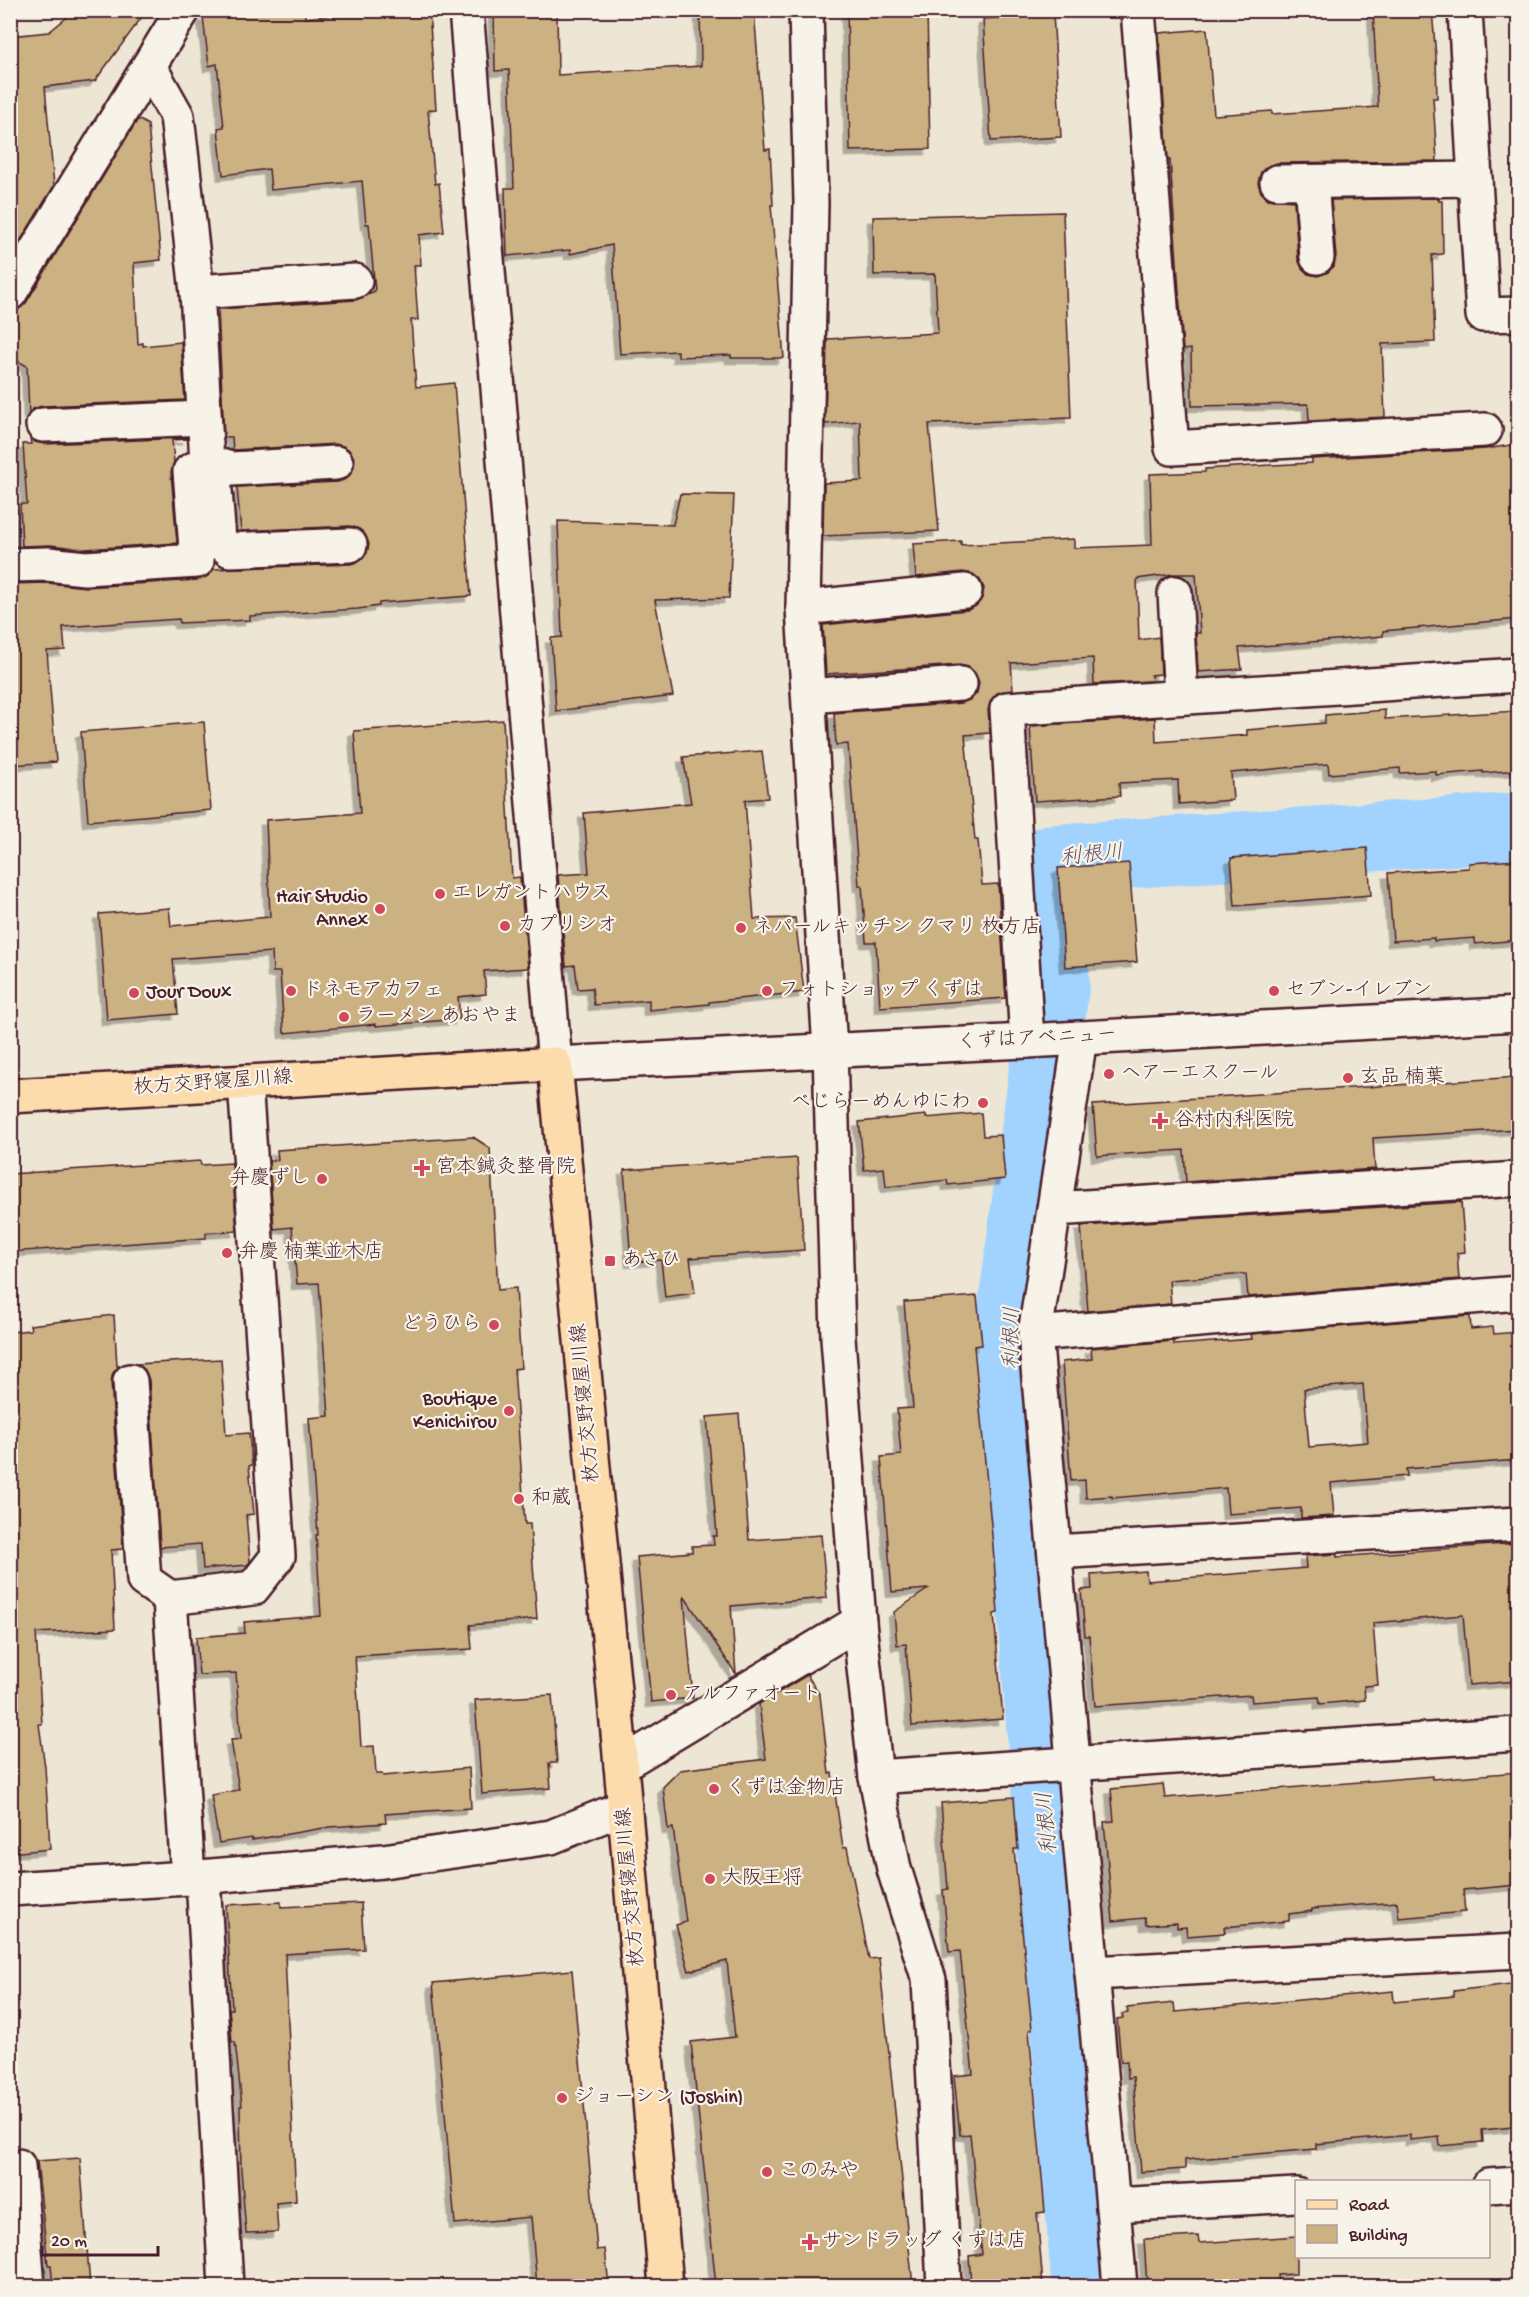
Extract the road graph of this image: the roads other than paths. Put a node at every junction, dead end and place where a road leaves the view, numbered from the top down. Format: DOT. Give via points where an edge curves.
graph roads {
  1 [pos="183,10"];
  2 [pos="466,10"];
  3 [pos="806,10"];
  4 [pos="1137,10"];
  5 [pos="1465,10"];
  6 [pos="149,66"];
  7 [pos="1475,179"];
  8 [pos="1277,182"];
  9 [pos="1311,182"];
  10 [pos="1317,257"];
  11 [pos="355,281"];
  12 [pos="197,292"];
  13 [pos="10,293"];
  14 [pos="1518,314"];
  15 [pos="204,418"];
  16 [pos="43,425"];
  17 [pos="1485,430"];
  18 [pos="210,464"];
  19 [pos="336,464"];
  20 [pos="350,544"];
  21 [pos="10,565"];
  22 [pos="964,591"];
  23 [pos="1175,593"];
  24 [pos="803,608"];
  25 [pos="1518,675"];
  26 [pos="960,684"];
  27 [pos="809,696"];
  28 [pos="1181,697"];
  29 [pos="1518,1014"];
  30 [pos="1080,1038"];
  31 [pos="1027,1041"];
  32 [pos="830,1050"];
  33 [pos="555,1064"];
  34 [pos="245,1082"];
  35 [pos="10,1096"];
  36 [pos="1518,1179"];
  37 [pos="1054,1209"];
  38 [pos="1518,1293"];
  39 [pos="1035,1334"];
  40 [pos="130,1381"];
  41 [pos="1518,1524"];
  42 [pos="1055,1552"];
  43 [pos="170,1598"];
  44 [pos="860,1622"];
  45 [pos="1518,1734"];
  46 [pos="1074,1764"];
  47 [pos="621,1765"];
  48 [pos="876,1777"];
  49 [pos="625,1807"];
  50 [pos="196,1878"];
  51 [pos="10,1889"];
  52 [pos="1518,1951"];
  53 [pos="1092,1973"];
  54 [pos="10,2167"];
  55 [pos="1518,2184"];
  56 [pos="1490,2186"];
  57 [pos="1295,2195"];
  58 [pos="1113,2205"];
  59 [pos="28,2286"];
  60 [pos="226,2286"];
  61 [pos="666,2286"];
  62 [pos="944,2286"];
  63 [pos="1120,2286"];
  1 -- 6 [label="street"];
  2 -- 33 [label="street"];
  3 -- 24 [label="street" via="811,203"];
  4 -- 17 [label="street" via="1172,448"];
  5 -- 7 [label="street"];
  6 -- 12 [label="street" via="177,116"];
  6 -- 13 [label="street"];
  7 -- 9 [label="street"];
  7 -- 14 [label="street" via="1483,315"];
  8 -- 9 [label="street"];
  9 -- 10 [label="street"];
  11 -- 12 [label="street"];
  12 -- 15 [label="street"];
  15 -- 16 [label="street"];
  15 -- 18 [label="street"];
  18 -- 19 [label="street" via="231,469"];
  18 -- 20 [label="street" via="219,541 230,550"];
  18 -- 21 [label="street" via="190,471 197,561 85,568"];
  22 -- 24 [label="street"];
  23 -- 28 [label="street"];
  24 -- 27 [label="street"];
  25 -- 28 [label="street"];
  26 -- 27 [label="street"];
  27 -- 32 [label="street"];
  28 -- 31 [label="street" via="1007,709"];
  29 -- 30 [label="street, くずはアベニュー"];
  30 -- 31 [label="street, くずはアベニュー"];
  30 -- 37 [label="street"];
  31 -- 32 [label="street, くずはアベニュー"];
  32 -- 33 [label="street, くずはアベニュー"];
  32 -- 44 [label="street" via="838,1338"];
  33 -- 34 [label="main road, 枚方交野寝屋川線"];
  33 -- 47 [label="main road, 枚方交野寝屋川線"];
  34 -- 35 [label="main road, 枚方交野寝屋川線"];
  34 -- 43 [label="street" via="278,1557 253,1588"];
  36 -- 37 [label="street"];
  37 -- 39 [label="street"];
  38 -- 39 [label="street"];
  39 -- 42 [label="street"];
  40 -- 43 [label="street" via="144,1580"];
  41 -- 42 [label="street"];
  42 -- 46 [label="street"];
  43 -- 50 [label="street"];
  44 -- 47 [label="street"];
  44 -- 48 [label="street"];
  45 -- 46 [label="street"];
  46 -- 48 [label="street"];
  46 -- 53 [label="street"];
  47 -- 49 [label="main road, 枚方交野寝屋川線"];
  48 -- 62 [label="street" via="894,1869 929,1980"];
  49 -- 50 [label="street" via="551,1837 383,1861"];
  49 -- 61 [label="main road, 枚方交野寝屋川線"];
  50 -- 51 [label="street"];
  50 -- 60 [label="street"];
  52 -- 53 [label="street"];
  53 -- 58 [label="street"];
  54 -- 59 [label="street" via="18,2166"];
  55 -- 56 [label="street"];
  57 -- 58 [label="street"];
  58 -- 63 [label="street"];
}
